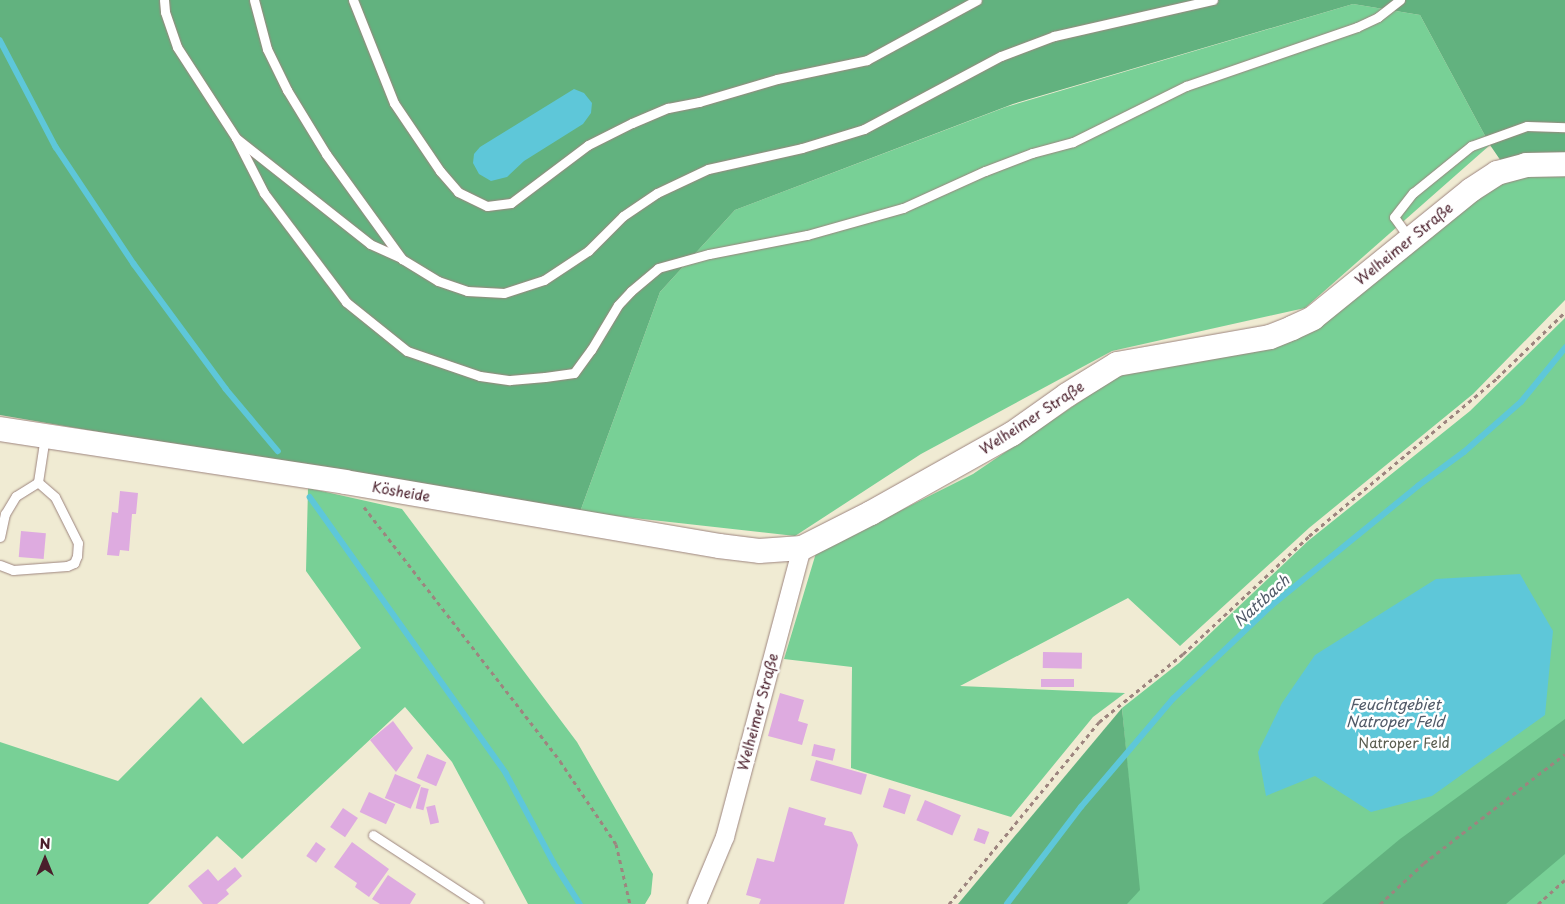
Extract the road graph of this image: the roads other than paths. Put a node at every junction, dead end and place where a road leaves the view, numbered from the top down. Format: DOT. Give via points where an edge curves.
graph roads {
  1 [pos="164,0"];
  2 [pos="254,0"];
  3 [pos="353,0"];
  4 [pos="976,0"];
  5 [pos="1214,0"];
  6 [pos="1400,0"];
  7 [pos="1565,128"];
  8 [pos="236,138"];
  9 [pos="1565,164"];
  10 [pos="1410,239"];
  11 [pos="402,259"];
  12 [pos="0,429"];
  13 [pos="45,436"];
  14 [pos="38,482"];
  15 [pos="0,537"];
  16 [pos="802,548"];
  17 [pos="0,565"];
  18 [pos="373,835"];
  19 [pos="478,904"];
  20 [pos="697,904"];
  1 -- 8 [label="lane" via="177,47"];
  2 -- 11 [label="lane" via="267,49 287,90 331,161"];
  3 -- 4 [label="lane" via="394,103 440,172 458,192 487,206 511,204 588,146 632,122 668,108 777,79 867,60"];
  5 -- 11 [label="lane" via="1054,36 1001,56 864,130 708,169 657,193 623,216 588,250 544,280 504,293 467,291 438,281"];
  6 -- 8 [label="lane" via="1358,27 1186,86 1073,142 984,171 903,208 658,268 618,306 574,373 545,377 510,380 480,376 407,351 346,302 264,193"];
  7 -- 10 [label="lane" via="1527,126 1471,146 1413,193 1394,217"];
  8 -- 11 [label="lane" via="370,244"];
  9 -- 10 [label="street, Welheimer Straße" via="1526,164 1497,173"];
  10 -- 16 [label="street, Welheimer Straße" via="1312,318 1270,337 1117,364 1066,394 1012,434"];
  12 -- 13 [label="street, Kösheide"];
  13 -- 14 [label="lane"];
  13 -- 16 [label="street, Kösheide" via="345,482 719,546 759,551"];
  14 -- 15 [label="lane" via="16,496 5,514"];
  14 -- 17 [label="lane" via="56,497 78,543 78,556 67,566 12,570"];
  16 -- 20 [label="street, Welheimer Straße" via="725,837"];
  18 -- 19 [label="lane"];
}
